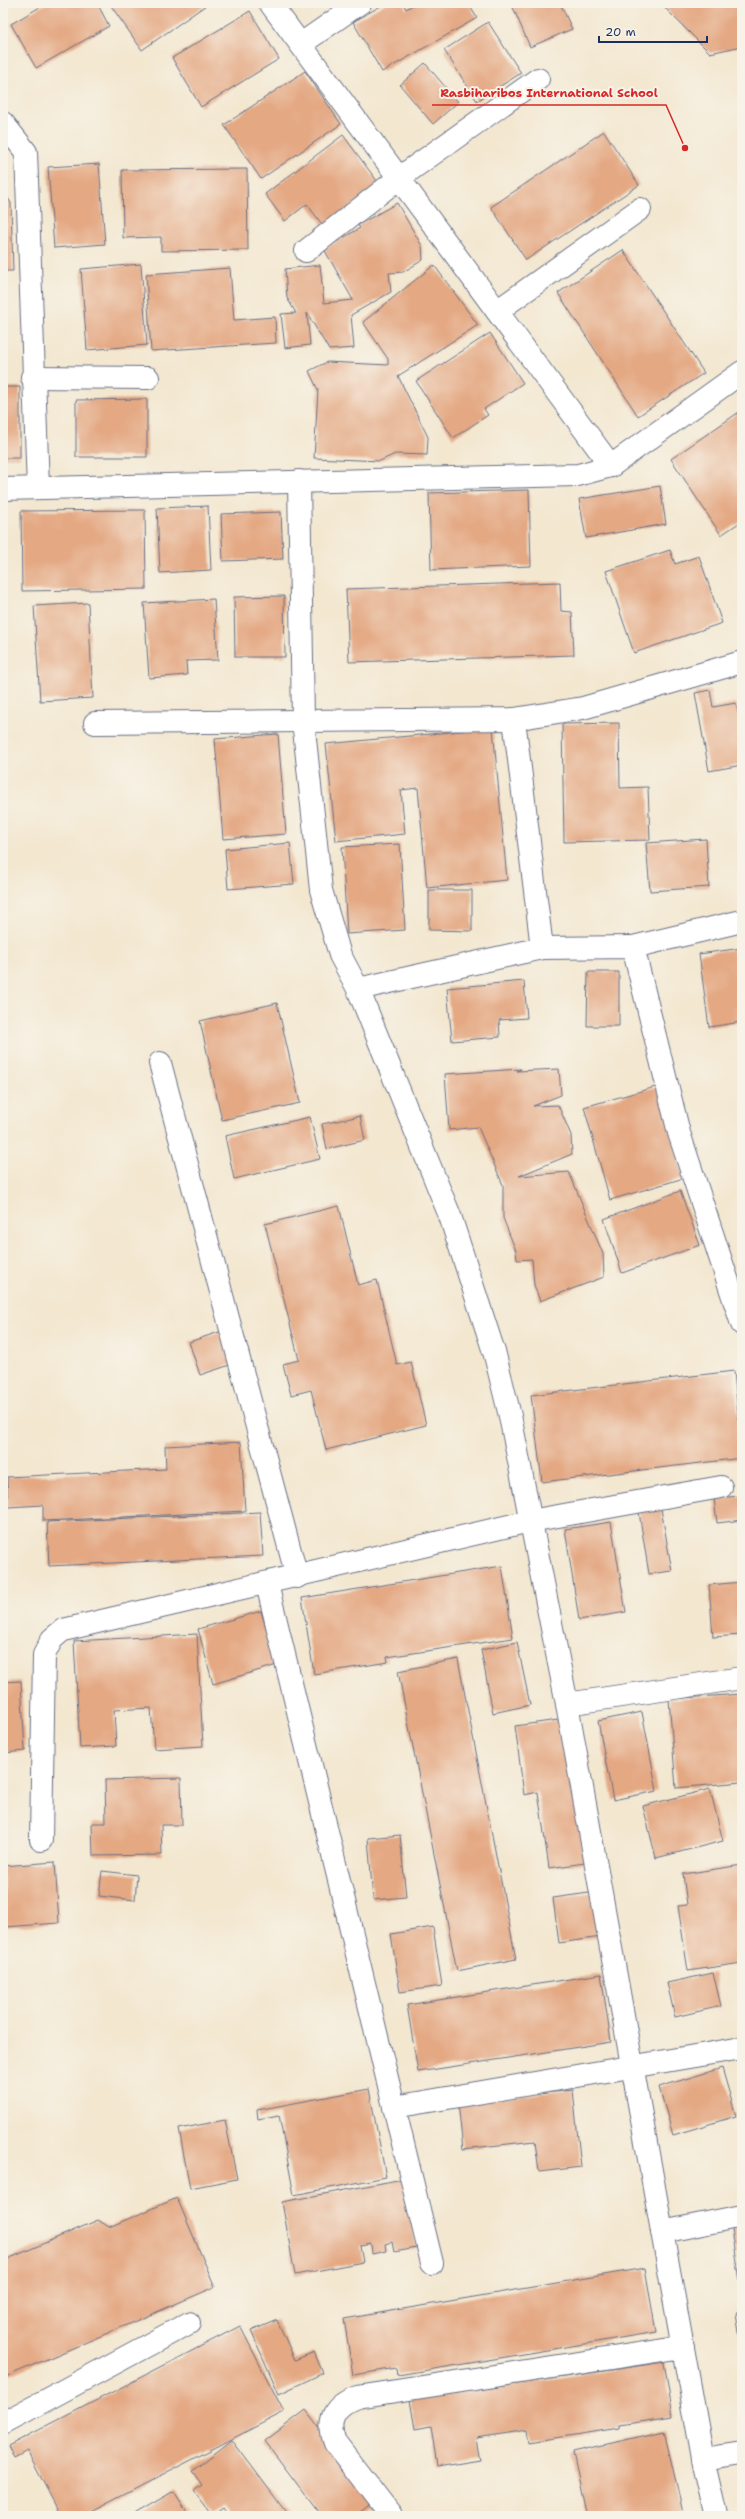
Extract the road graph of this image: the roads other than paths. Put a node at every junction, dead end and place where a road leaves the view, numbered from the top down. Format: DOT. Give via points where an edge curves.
graph roads {
  1 [pos="270,3"];
  2 [pos="360,3"];
  3 [pos="301,44"];
  4 [pos="538,79"];
  5 [pos="3,123"];
  6 [pos="399,178"];
  7 [pos="640,209"];
  8 [pos="306,251"];
  9 [pos="497,311"];
  10 [pos="742,372"];
  11 [pos="32,377"];
  12 [pos="148,378"];
  13 [pos="611,466"];
  14 [pos="299,481"];
  15 [pos="38,488"];
  16 [pos="3,489"];
  17 [pos="742,662"];
  18 [pos="514,719"];
  19 [pos="303,720"];
  20 [pos="95,723"];
  21 [pos="742,921"];
  22 [pos="633,947"];
  23 [pos="542,948"];
  24 [pos="358,989"];
  25 [pos="160,1063"];
  26 [pos="742,1324"];
  27 [pos="721,1488"];
  28 [pos="530,1521"];
  29 [pos="297,1577"];
  30 [pos="267,1584"];
  31 [pos="742,1678"];
  32 [pos="567,1704"];
  33 [pos="41,1840"];
  34 [pos="742,2048"];
  35 [pos="632,2067"];
  36 [pos="394,2107"];
  37 [pos="742,2216"];
  38 [pos="662,2232"];
  39 [pos="432,2263"];
  40 [pos="189,2323"];
  41 [pos="682,2347"];
  42 [pos="3,2423"];
  43 [pos="742,2452"];
  44 [pos="703,2459"];
  45 [pos="391,2516"];
  46 [pos="716,2516"];
  1 -- 3 [label="street"];
  2 -- 3 [label="street"];
  3 -- 6 [label="street"];
  4 -- 6 [label="street"];
  5 -- 11 [label="street" via="26,152"];
  6 -- 8 [label="street"];
  6 -- 9 [label="street"];
  7 -- 9 [label="street"];
  9 -- 13 [label="street"];
  10 -- 13 [label="street"];
  11 -- 12 [label="street"];
  11 -- 15 [label="street"];
  13 -- 14 [label="street" via="578,475 557,477"];
  14 -- 15 [label="street"];
  14 -- 19 [label="street"];
  15 -- 16 [label="street"];
  17 -- 18 [label="street" via="583,708"];
  18 -- 19 [label="street"];
  18 -- 23 [label="street"];
  19 -- 20 [label="street"];
  19 -- 24 [label="street" via="321,890 340,955"];
  21 -- 22 [label="street"];
  22 -- 23 [label="street"];
  22 -- 26 [label="street" via="679,1133"];
  23 -- 24 [label="street"];
  24 -- 28 [label="street" via="450,1216 495,1355"];
  25 -- 29 [label="street"];
  27 -- 28 [label="street"];
  28 -- 29 [label="street"];
  28 -- 32 [label="street"];
  29 -- 30 [label="street"];
  30 -- 33 [label="street" via="63,1630 52,1639 44,1655"];
  30 -- 36 [label="street"];
  31 -- 32 [label="street"];
  32 -- 35 [label="street"];
  34 -- 35 [label="street"];
  35 -- 36 [label="street"];
  35 -- 38 [label="street"];
  36 -- 39 [label="street"];
  37 -- 38 [label="street"];
  38 -- 41 [label="street"];
  40 -- 42 [label="street"];
  41 -- 44 [label="street"];
  41 -- 45 [label="street" via="357,2397 341,2404 334,2412 332,2422 331,2433 335,2443"];
  43 -- 44 [label="street"];
  44 -- 46 [label="street"];
}
